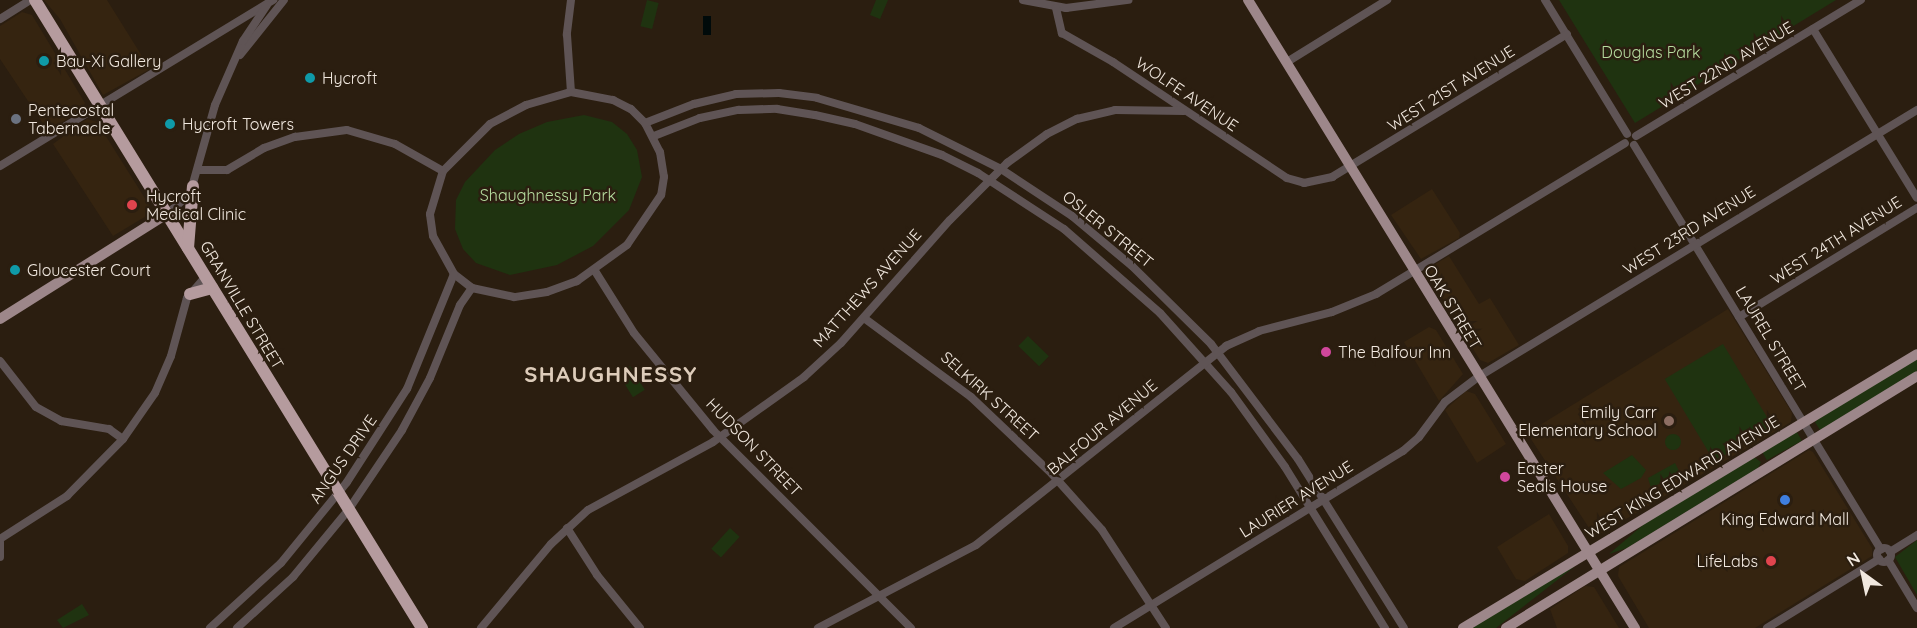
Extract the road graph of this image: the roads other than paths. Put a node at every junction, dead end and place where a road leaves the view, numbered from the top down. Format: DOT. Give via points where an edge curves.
graph roads {
  1 [pos="33,0"];
  2 [pos="285,0"];
  3 [pos="571,0"];
  4 [pos="1023,0"];
  5 [pos="1128,0"];
  6 [pos="1248,0"];
  7 [pos="1387,0"];
  8 [pos="1545,0"];
  9 [pos="1861,0"];
  10 [pos="270,2"];
  11 [pos="1056,8"];
  12 [pos="0,19"];
  13 [pos="1813,29"];
  14 [pos="1567,34"];
  15 [pos="240,55"];
  16 [pos="1287,62"];
  17 [pos="571,92"];
  18 [pos="99,105"];
  19 [pos="1917,110"];
  20 [pos="1184,111"];
  21 [pos="645,123"];
  22 [pos="1878,134"];
  23 [pos="654,136"];
  24 [pos="1632,142"];
  25 [pos="0,166"];
  26 [pos="1351,166"];
  27 [pos="1001,169"];
  28 [pos="198,170"];
  29 [pos="443,171"];
  30 [pos="988,180"];
  31 [pos="193,186"];
  32 [pos="1917,198"];
  33 [pos="1917,208"];
  34 [pos="167,214"];
  35 [pos="1695,244"];
  36 [pos="188,248"];
  37 [pos="595,271"];
  38 [pos="1414,272"];
  39 [pos="454,274"];
  40 [pos="209,282"];
  41 [pos="472,288"];
  42 [pos="190,294"];
  43 [pos="1739,317"];
  44 [pos="864,318"];
  45 [pos="0,319"];
  46 [pos="1218,352"];
  47 [pos="1917,354"];
  48 [pos="0,361"];
  49 [pos="1204,362"];
  50 [pos="1917,376"];
  51 [pos="1478,377"];
  52 [pos="1803,422"];
  53 [pos="721,438"];
  54 [pos="123,439"];
  55 [pos="1814,439"];
  56 [pos="1754,450"];
  57 [pos="1769,467"];
  58 [pos="1058,482"];
  59 [pos="339,494"];
  60 [pos="1323,500"];
  61 [pos="1310,508"];
  62 [pos="349,509"];
  63 [pos="567,528"];
  64 [pos="1917,535"];
  65 [pos="0,541"];
  66 [pos="1588,551"];
  67 [pos="1884,555"];
  68 [pos="0,557"];
  69 [pos="1600,570"];
  70 [pos="882,597"];
  71 [pos="1151,605"];
  72 [pos="1917,608"];
  73 [pos="210,628"];
  74 [pos="237,628"];
  75 [pos="422,628"];
  76 [pos="481,628"];
  77 [pos="640,628"];
  78 [pos="818,628"];
  79 [pos="911,628"];
  80 [pos="1114,628"];
  81 [pos="1166,628"];
  82 [pos="1385,628"];
  83 [pos="1404,628"];
  84 [pos="1463,628"];
  85 [pos="1506,628"];
  86 [pos="1635,628"];
  87 [pos="1767,628"];
  1 -- 12 [label="street"];
  1 -- 18 [label="highway, GRANVILLE STREET"];
  2 -- 15 [label="street"];
  3 -- 17 [label="street" via="567,35"];
  4 -- 11 [label="street"];
  5 -- 11 [label="street" via="1088,8"];
  6 -- 16 [label="main road, OAK STREET"];
  7 -- 16 [label="street"];
  8 -- 14 [label="street"];
  9 -- 13 [label="street, WEST 22ND AVENUE"];
  10 -- 15 [label="street" via="243,41"];
  10 -- 18 [label="street"];
  11 -- 20 [label="street, WOLFE AVENUE" via="1062,33 1113,62"];
  13 -- 22 [label="street"];
  13 -- 24 [label="street, WEST 22ND AVENUE"];
  14 -- 24 [label="street"];
  14 -- 26 [label="street, WEST 21ST AVENUE"];
  15 -- 28 [label="street" via="215,105"];
  16 -- 26 [label="main road, OAK STREET"];
  17 -- 21 [label="street" via="613,100"];
  17 -- 29 [label="street" via="526,105 490,124"];
  18 -- 25 [label="street"];
  18 -- 34 [label="highway, GRANVILLE STREET"];
  19 -- 22 [label="street, WEST 23RD AVENUE"];
  20 -- 26 [label="street, WOLFE AVENUE" via="1298,182 1324,181"];
  20 -- 27 [label="street, MATTHEWS AVENUE" via="1115,110 1077,119 1047,134"];
  21 -- 23 [label="street"];
  21 -- 27 [label="street, OSLER STREET" via="694,104 736,94 779,93 817,98 919,128"];
  22 -- 32 [label="street"];
  22 -- 35 [label="street, WEST 23RD AVENUE"];
  23 -- 30 [label="street, OSLER STREET" via="700,118 739,110 777,109 855,124 913,142"];
  23 -- 37 [label="street" via="664,177 662,195 627,245"];
  24 -- 35 [label="street, LAUREL STREET"];
  24 -- 38 [label="street, WEST 22ND AVENUE"];
  26 -- 38 [label="main road, OAK STREET"];
  27 -- 30 [label="street, MATTHEWS AVENUE"];
  27 -- 46 [label="street, OSLER STREET" via="1071,216 1132,266"];
  28 -- 29 [label="street" via="227,170 264,148 295,137 347,130 394,144"];
  28 -- 31 [label="street"];
  29 -- 39 [label="street" via="430,214 433,236"];
  30 -- 44 [label="street, MATTHEWS AVENUE"];
  30 -- 49 [label="street, OSLER STREET" via="1064,229 1120,276"];
  31 -- 34 [label="street" via="183,202"];
  31 -- 36 [label="highway"];
  33 -- 43 [label="street, WEST 24TH AVENUE"];
  34 -- 36 [label="highway, GRANVILLE STREET"];
  34 -- 45 [label="main road"];
  35 -- 43 [label="street, LAUREL STREET"];
  35 -- 51 [label="street, WEST 23RD AVENUE"];
  36 -- 40 [label="highway, GRANVILLE STREET"];
  37 -- 41 [label="street" via="547,292 514,297"];
  37 -- 53 [label="street, HUDSON STREET" via="646,349"];
  38 -- 46 [label="street, BALFOUR AVENUE" via="1362,301 1259,331"];
  38 -- 51 [label="main road, OAK STREET"];
  39 -- 41 [label="street"];
  39 -- 59 [label="street, ANGUS DRIVE" via="407,388"];
  40 -- 42 [label="highway"];
  40 -- 59 [label="highway, GRANVILLE STREET"];
  41 -- 62 [label="street, ANGUS DRIVE" via="460,305 430,378 402,430"];
  42 -- 54 [label="street" via="155,393"];
  43 -- 52 [label="street, LAUREL STREET"];
  44 -- 53 [label="street, MATTHEWS AVENUE" via="804,377"];
  44 -- 58 [label="street, SELKIRK STREET" via="972,397"];
  46 -- 49 [label="street, BALFOUR AVENUE"];
  46 -- 60 [label="street, OSLER STREET" via="1273,423"];
  47 -- 52 [label="main road, WEST KING EDWARD AVENUE"];
  48 -- 54 [label="street" via="36,407 61,421 109,429"];
  49 -- 58 [label="street, BALFOUR AVENUE"];
  49 -- 61 [label="street, OSLER STREET" via="1261,431"];
  50 -- 55 [label="main road"];
  51 -- 60 [label="street, LAURIER AVENUE" via="1445,402 1411,444"];
  51 -- 66 [label="main road, OAK STREET"];
  52 -- 55 [label="street, LAUREL STREET"];
  52 -- 56 [label="main road, WEST KING EDWARD AVENUE"];
  53 -- 63 [label="street, MATTHEWS AVENUE" via="615,493"];
  53 -- 70 [label="street, HUDSON STREET"];
  54 -- 65 [label="street" via="67,496"];
  55 -- 57 [label="main road"];
  55 -- 67 [label="street, LAUREL STREET"];
  56 -- 57 [label="main road"];
  56 -- 66 [label="main road, WEST KING EDWARD AVENUE"];
  57 -- 69 [label="main road"];
  58 -- 70 [label="street, BALFOUR AVENUE" via="976,545"];
  58 -- 71 [label="street, SELKIRK STREET" via="1102,530"];
  59 -- 62 [label="highway, GRANVILLE STREET"];
  59 -- 73 [label="street, ANGUS DRIVE" via="281,563"];
  60 -- 61 [label="street, LAURIER AVENUE"];
  60 -- 83 [label="street, OSLER STREET"];
  61 -- 71 [label="street, LAURIER AVENUE"];
  61 -- 82 [label="street, OSLER STREET"];
  62 -- 74 [label="street, ANGUS DRIVE" via="293,577"];
  62 -- 75 [label="highway, GRANVILLE STREET"];
  63 -- 76 [label="street, MATTHEWS AVENUE"];
  63 -- 77 [label="street" via="597,575"];
  64 -- 67 [label="street"];
  65 -- 68 [label="street"];
  66 -- 69 [label="main road, OAK STREET"];
  66 -- 84 [label="main road, WEST KING EDWARD AVENUE"];
  67 -- 72 [label="street, LAUREL STREET"];
  67 -- 87 [label="street"];
  69 -- 85 [label="main road"];
  69 -- 86 [label="main road, OAK STREET"];
  70 -- 78 [label="street, BALFOUR AVENUE"];
  70 -- 79 [label="street, HUDSON STREET"];
  71 -- 80 [label="street, LAURIER AVENUE"];
  71 -- 81 [label="street, SELKIRK STREET"];
}
